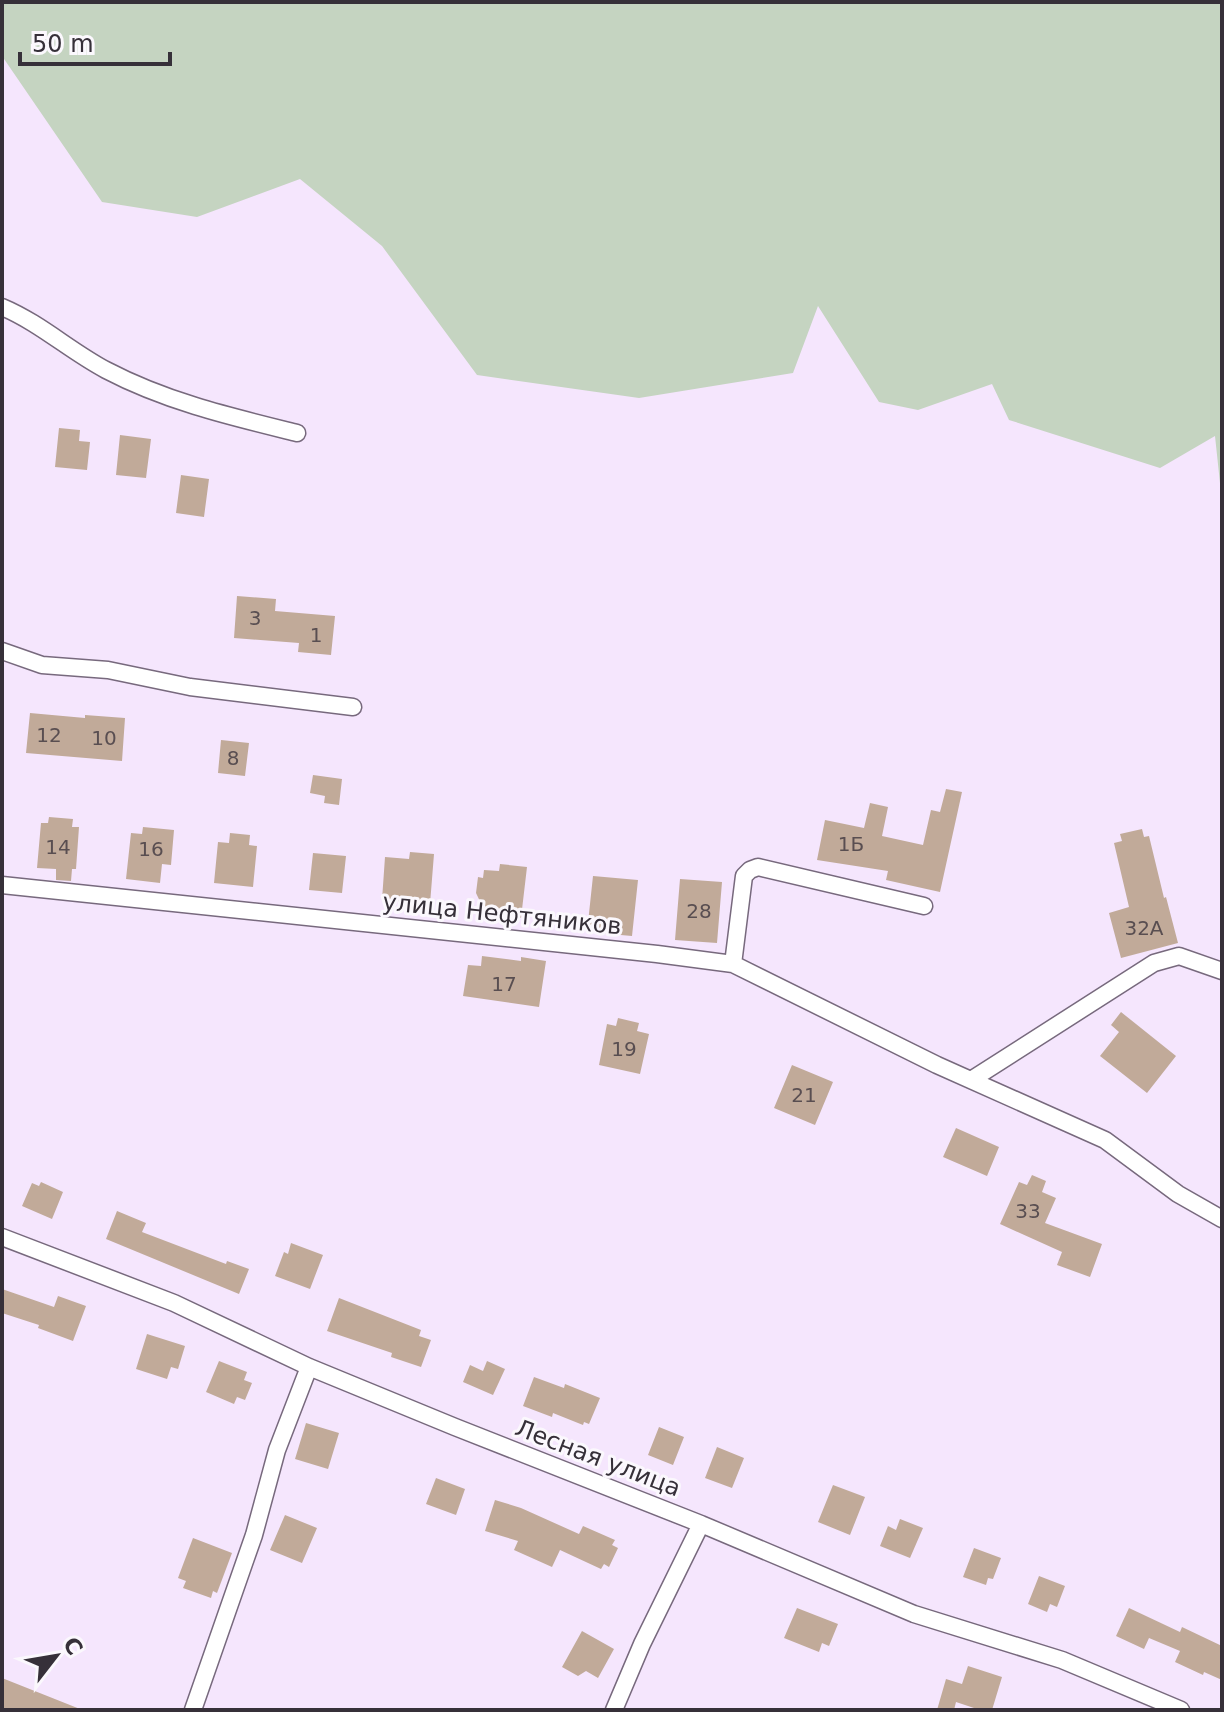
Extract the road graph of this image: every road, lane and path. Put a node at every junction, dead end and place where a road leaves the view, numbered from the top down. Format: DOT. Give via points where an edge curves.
graph roads {
  1 [pos="2,307"];
  2 [pos="297,433"];
  3 [pos="2,651"];
  4 [pos="353,707"];
  5 [pos="2,885"];
  6 [pos="924,906"];
  7 [pos="733,964"];
  8 [pos="1222,971"];
  9 [pos="971,1080"];
  10 [pos="1222,1219"];
  11 [pos="2,1237"];
  12 [pos="309,1367"];
  13 [pos="701,1524"];
  14 [pos="193,1710"];
  15 [pos="614,1710"];
  16 [pos="1181,1710"];
  1 -- 2 [label="street" via="136,385 198,408"];
  3 -- 4 [label="street" via="42,665"];
  5 -- 7 [label="street, улица Нефтяников"];
  6 -- 7 [label="street" via="758,867 744,876"];
  7 -- 9 [label="street, улица Нефтяников"];
  8 -- 9 [label="street" via="1179,956 1154,963"];
  9 -- 10 [label="street, улица Нефтяников" via="1105,1140"];
  11 -- 12 [label="street, Лесная улица" via="174,1303"];
  12 -- 13 [label="street, Лесная улица"];
  12 -- 14 [label="street"];
  13 -- 15 [label="street"];
  13 -- 16 [label="street, Лесная улица" via="914,1614 1062,1660"];
}
